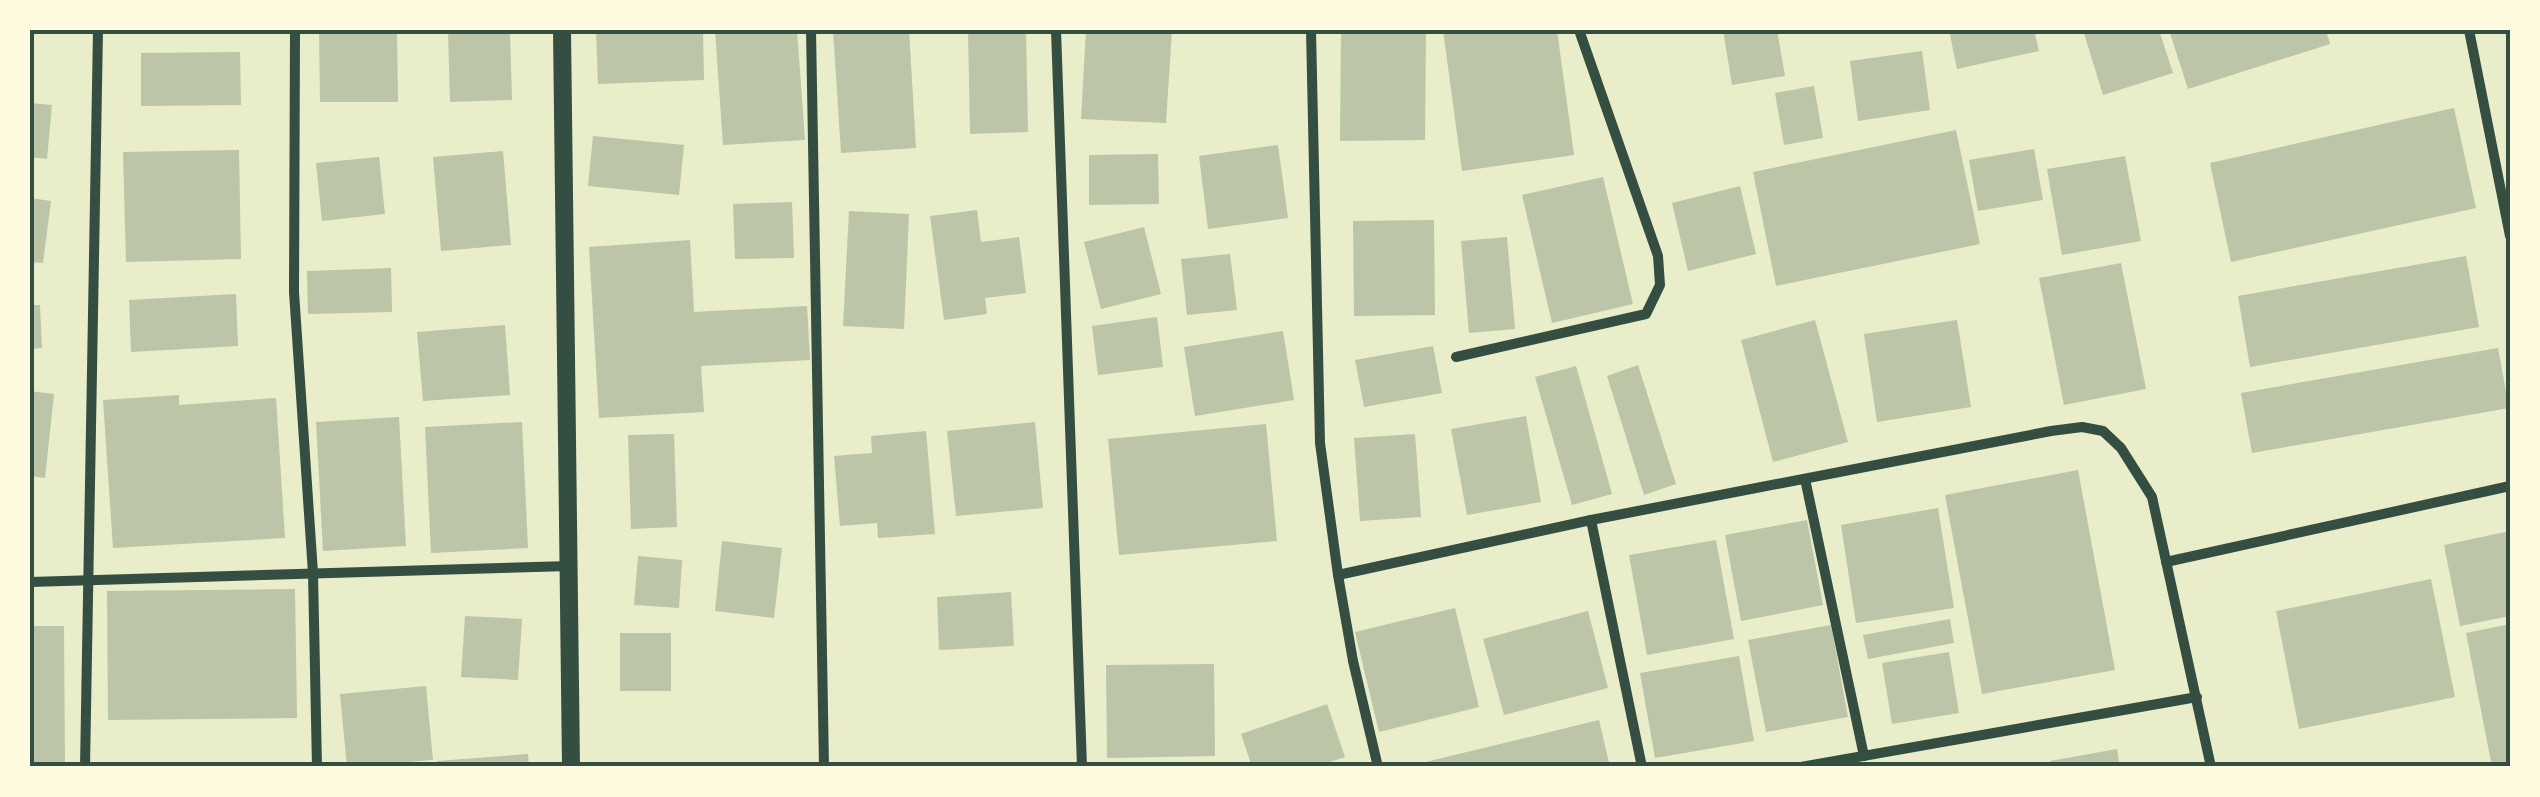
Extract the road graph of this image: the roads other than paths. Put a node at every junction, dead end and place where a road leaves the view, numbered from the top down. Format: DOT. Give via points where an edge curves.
graph roads {
  1 [pos="98,30"];
  2 [pos="295,30"];
  3 [pos="562,30"];
  4 [pos="811,30"];
  5 [pos="1056,30"];
  6 [pos="1311,30"];
  7 [pos="1579,30"];
  8 [pos="2469,30"];
  9 [pos="2510,236"];
  10 [pos="1456,357"];
  11 [pos="1805,479"];
  12 [pos="2510,486"];
  13 [pos="1591,520"];
  14 [pos="2166,562"];
  15 [pos="570,566"];
  16 [pos="313,573"];
  17 [pos="1338,575"];
  18 [pos="87,579"];
  19 [pos="30,582"];
  20 [pos="2197,697"];
  21 [pos="1864,756"];
  22 [pos="84,767"];
  23 [pos="317,767"];
  24 [pos="571,767"];
  25 [pos="824,767"];
  26 [pos="1082,767"];
  27 [pos="1378,767"];
  28 [pos="1642,767"];
  29 [pos="1801,767"];
  30 [pos="2211,767"];
  1 -- 18 [label="street"];
  2 -- 16 [label="street" via="294,292"];
  3 -- 15 [label="street"];
  4 -- 25 [label="street"];
  5 -- 26 [label="street"];
  6 -- 17 [label="street" via="1320,443"];
  7 -- 10 [label="street" via="1658,256 1660,285 1646,314"];
  8 -- 9 [label="street"];
  11 -- 13 [label="street"];
  11 -- 14 [label="street" via="2051,430 2104,431 2152,497"];
  11 -- 21 [label="street"];
  12 -- 14 [label="street"];
  13 -- 17 [label="street"];
  13 -- 28 [label="street"];
  14 -- 20 [label="street"];
  15 -- 16 [label="street"];
  15 -- 24 [label="street"];
  16 -- 18 [label="street"];
  16 -- 23 [label="street"];
  17 -- 27 [label="street"];
  18 -- 19 [label="street"];
  18 -- 22 [label="street"];
  20 -- 21 [label="street"];
  20 -- 30 [label="street"];
  21 -- 29 [label="street"];
}
